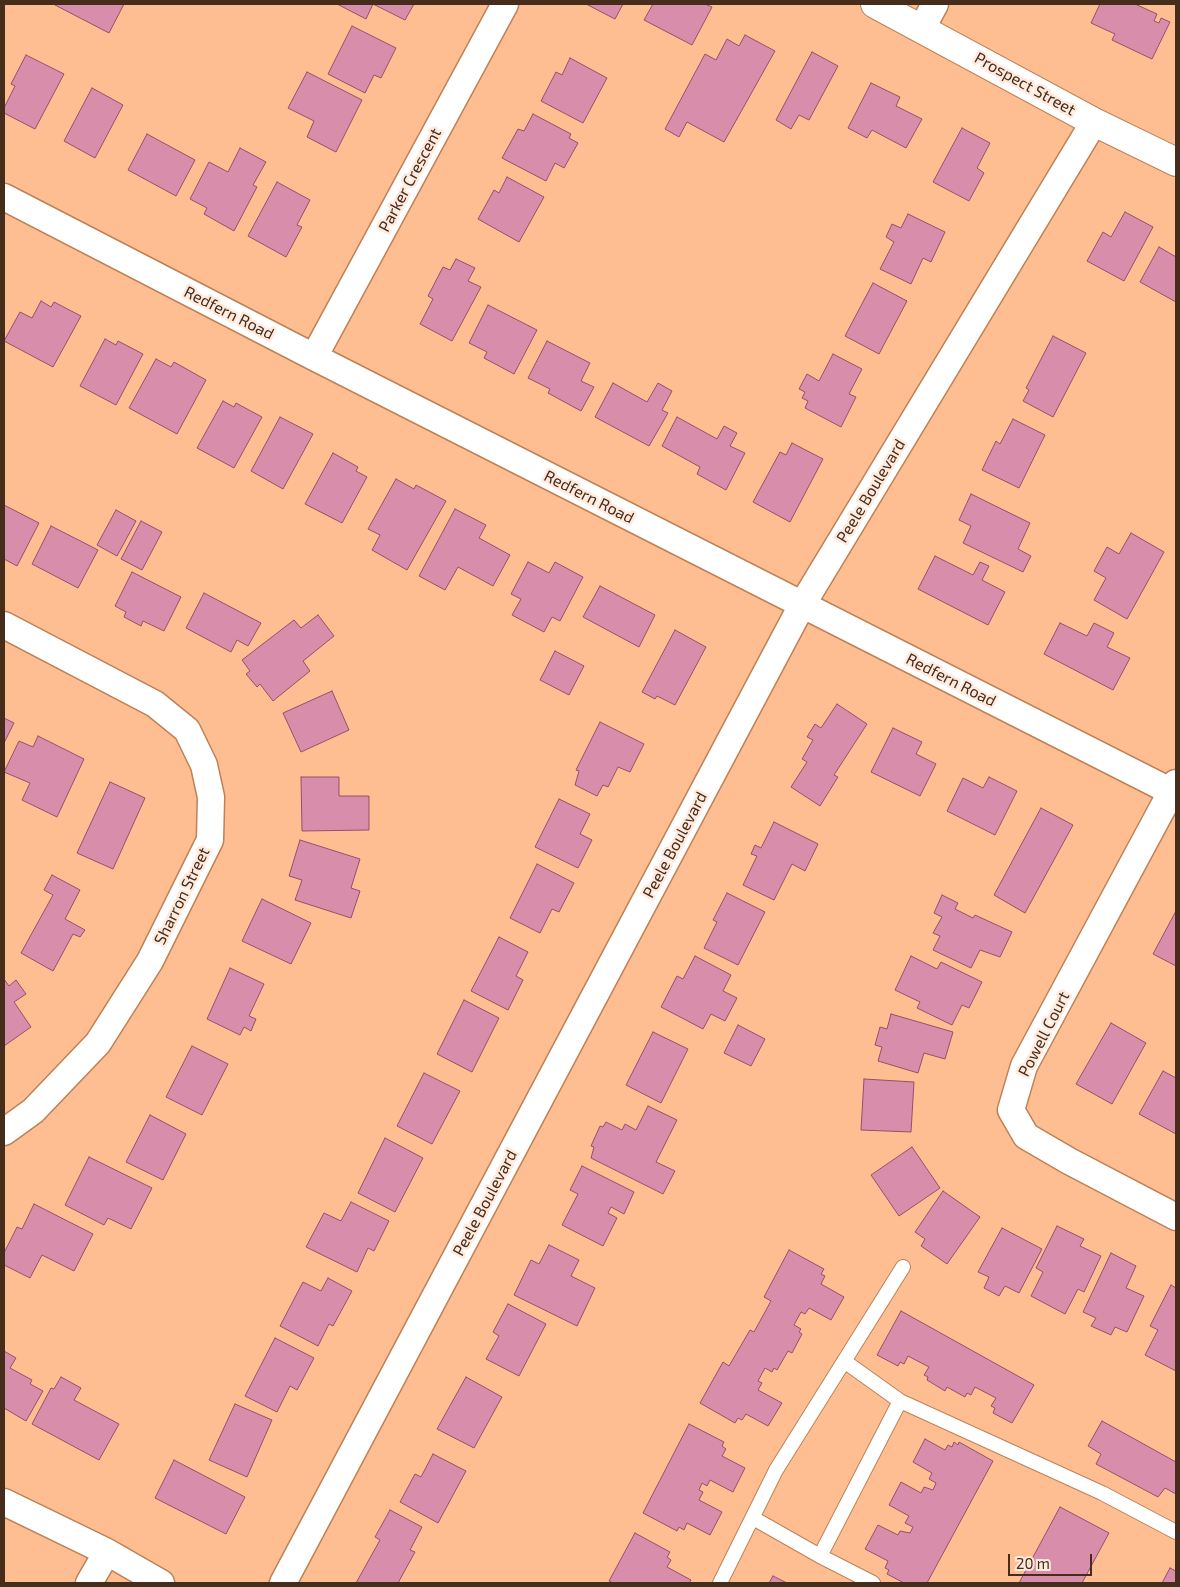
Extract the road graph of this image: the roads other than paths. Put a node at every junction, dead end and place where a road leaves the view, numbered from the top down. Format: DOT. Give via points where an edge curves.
graph roads {
  1 [pos="505,4"];
  2 [pos="875,4"];
  3 [pos="935,4"];
  4 [pos="922,28"];
  5 [pos="1094,122"];
  6 [pos="1176,162"];
  7 [pos="4,197"];
  8 [pos="314,357"];
  9 [pos="802,605"];
  10 [pos="4,625"];
  11 [pos="1175,790"];
  12 [pos="4,1132"];
  13 [pos="1176,1216"];
  14 [pos="903,1267"];
  15 [pos="844,1361"];
  16 [pos="900,1401"];
  17 [pos="4,1502"];
  18 [pos="752,1518"];
  19 [pos="1176,1532"];
  20 [pos="107,1552"];
  21 [pos="820,1556"];
  22 [pos="89,1583"];
  23 [pos="161,1583"];
  24 [pos="283,1583"];
  25 [pos="720,1583"];
  26 [pos="873,1583"];
  1 -- 8 [label="street, Parker Crescent"];
  2 -- 4 [label="street, Prospect Street"];
  3 -- 4 [label="street"];
  4 -- 5 [label="street, Prospect Street"];
  5 -- 6 [label="street, Prospect Street"];
  5 -- 9 [label="street, Peele Boulevard"];
  7 -- 8 [label="street, Redfern Road"];
  8 -- 9 [label="street, Redfern Road"];
  9 -- 11 [label="street, Redfern Road"];
  9 -- 24 [label="street, Peele Boulevard"];
  10 -- 12 [label="street, Sharron Street" via="155,704 187,730 204,765 211,797 210,840 150,961 98,1043 33,1110"];
  11 -- 13 [label="street, Powell Court" via="1024,1066 1011,1110 1026,1136"];
  14 -- 15 [label="lane"];
  15 -- 16 [label="lane"];
  15 -- 18 [label="lane" via="776,1470"];
  16 -- 19 [label="lane" via="1102,1493"];
  16 -- 21 [label="lane"];
  17 -- 20 [label="street"];
  18 -- 21 [label="lane"];
  18 -- 25 [label="lane"];
  20 -- 22 [label="street"];
  20 -- 23 [label="street"];
  21 -- 26 [label="lane"];
}
